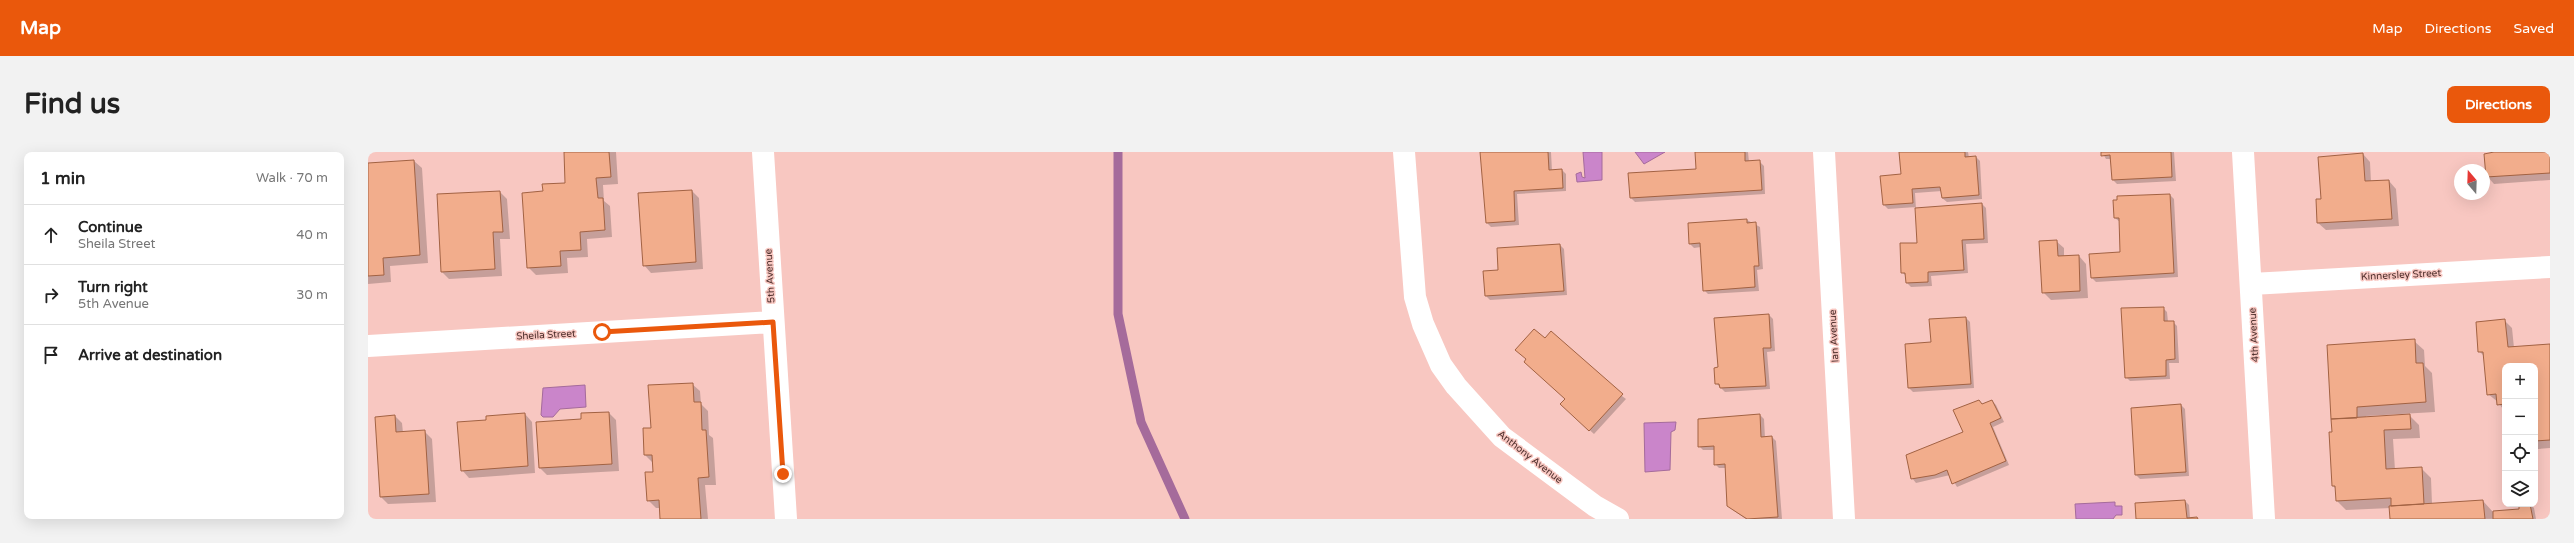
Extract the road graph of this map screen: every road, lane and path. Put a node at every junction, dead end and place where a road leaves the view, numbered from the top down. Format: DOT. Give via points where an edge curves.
graph roads {
  1 [pos="764,152"];
  2 [pos="1404,152"];
  3 [pos="1824,152"];
  4 [pos="2243,152"];
  5 [pos="2550,267"];
  6 [pos="2251,284"];
  7 [pos="773,322"];
  8 [pos="368,346"];
  9 [pos="786,519"];
  10 [pos="1618,519"];
  11 [pos="1844,519"];
  12 [pos="2264,519"];
  1 -- 7 [label="street, 5th Avenue"];
  2 -- 10 [label="street, Anthony Avenue" via="1415,297 1422,324 1441,365 1502,438 1595,506"];
  3 -- 11 [label="street, Ian Avenue"];
  4 -- 6 [label="street, 4th Avenue"];
  5 -- 6 [label="street, Kinnersley Street"];
  6 -- 12 [label="street, 4th Avenue"];
  7 -- 8 [label="street, Sheila Street"];
  7 -- 9 [label="street, 5th Avenue"];
}
